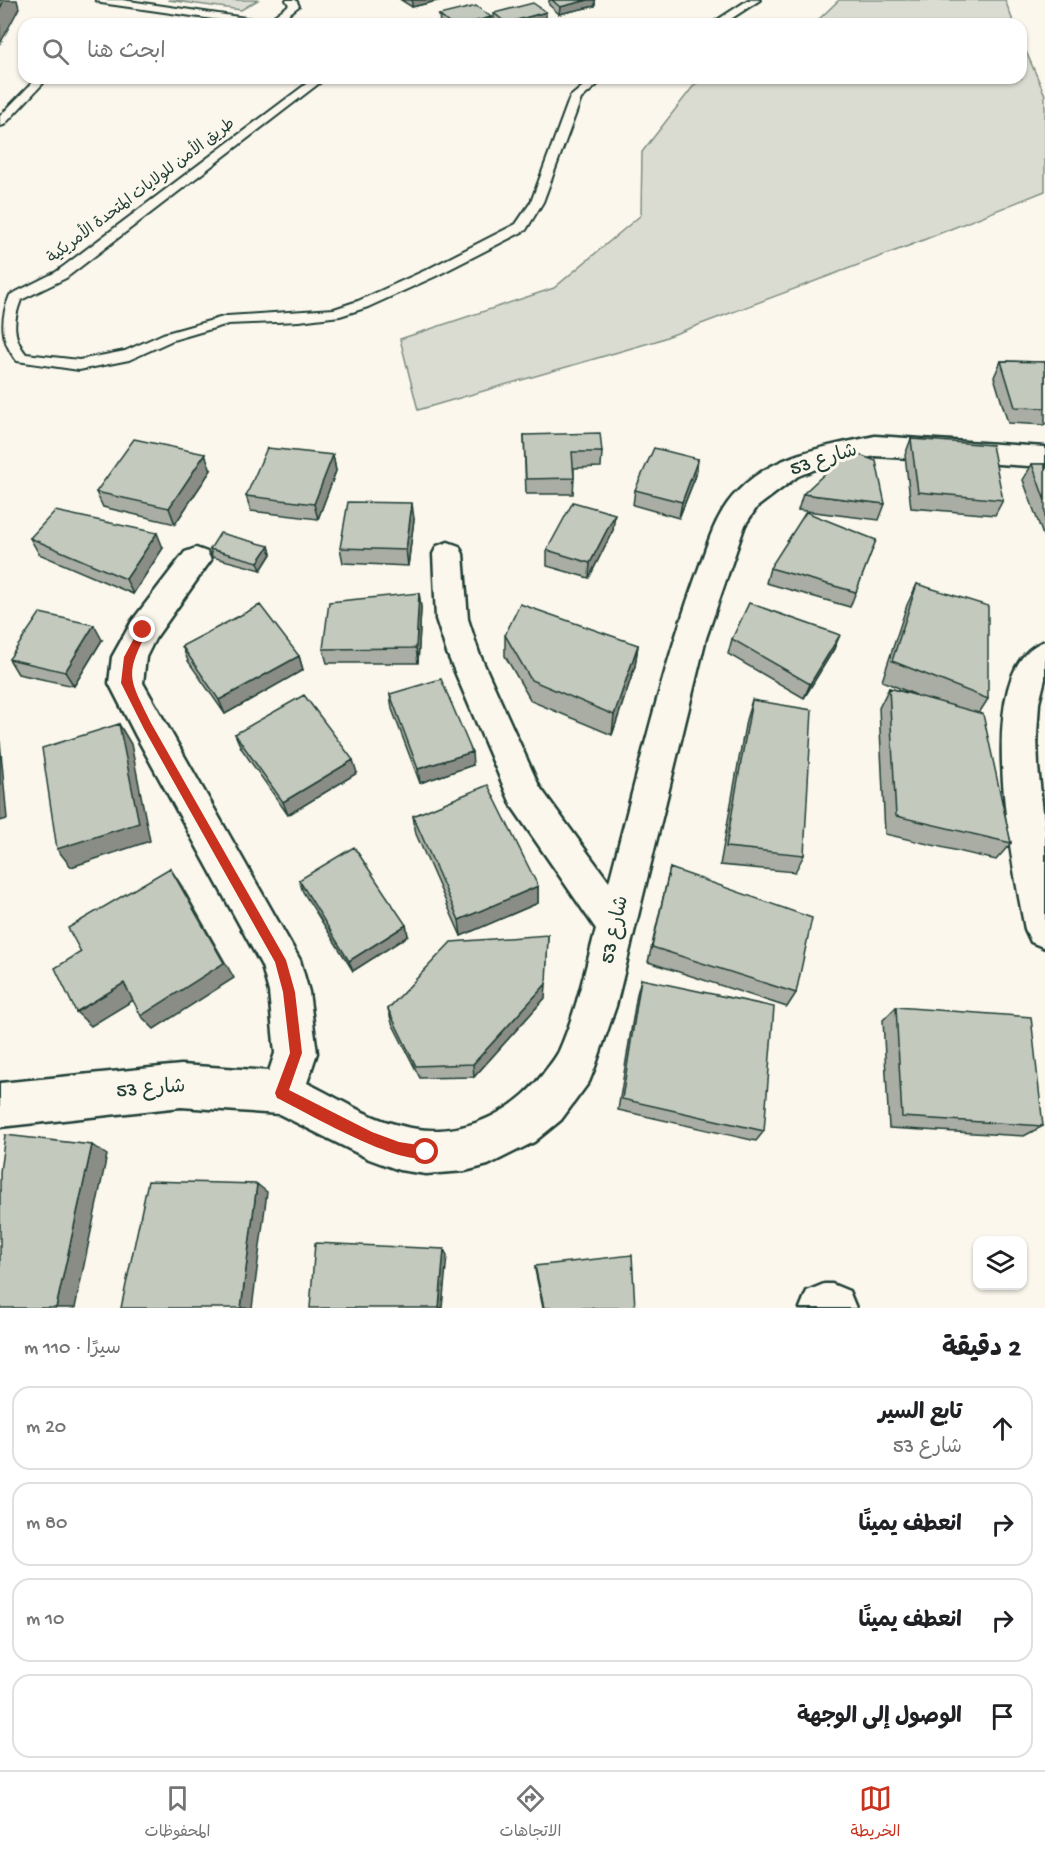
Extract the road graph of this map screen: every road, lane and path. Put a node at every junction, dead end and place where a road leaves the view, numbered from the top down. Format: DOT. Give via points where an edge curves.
graph roads {
  1 [pos="101,0"];
  2 [pos="291,0"];
  3 [pos="754,0"];
  4 [pos="227,18"];
  5 [pos="277,18"];
  6 [pos="726,18"];
  7 [pos="38,84"];
  8 [pos="313,84"];
  9 [pos="593,84"];
  10 [pos="0,123"];
  11 [pos="1045,457"];
  12 [pos="448,554"];
  13 [pos="196,560"];
  14 [pos="1045,654"];
  15 [pos="616,926"];
  16 [pos="1045,929"];
  17 [pos="282,1093"];
  18 [pos="0,1105"];
  19 [pos="824,1308"];
  20 [pos="832,1308"];
  1 -- 4 [label="lane"];
  2 -- 5 [label="lane" via="294,6"];
  3 -- 6 [label="lane"];
  7 -- 10 [label="lane"];
  8 -- 9 [label="lane, طريق الأمن للولايات المتحدة الأمريكية" via="61,275 15,297 6,319 10,346 22,358 79,365 129,355 168,337 227,320 335,313 363,304 521,227 537,202 576,98"];
  11 -- 15 [label="street, شارع 53" via="875,446 810,460 788,469 747,499 731,522 690,638"];
  12 -- 15 [label="street" via="452,619 526,797"];
  13 -- 17 [label="street" via="143,630 129,657 126,683 280,960 289,992 296,1053"];
  14 -- 16 [label="street" via="1029,674 1021,711 1020,774"];
  15 -- 17 [label="street, شارع 53" via="596,1006 574,1066 546,1105 519,1127 488,1143 426,1152 399,1148"];
  17 -- 18 [label="street, شارع 53" via="181,1086"];
  19 -- 20 [label="street"];
}
